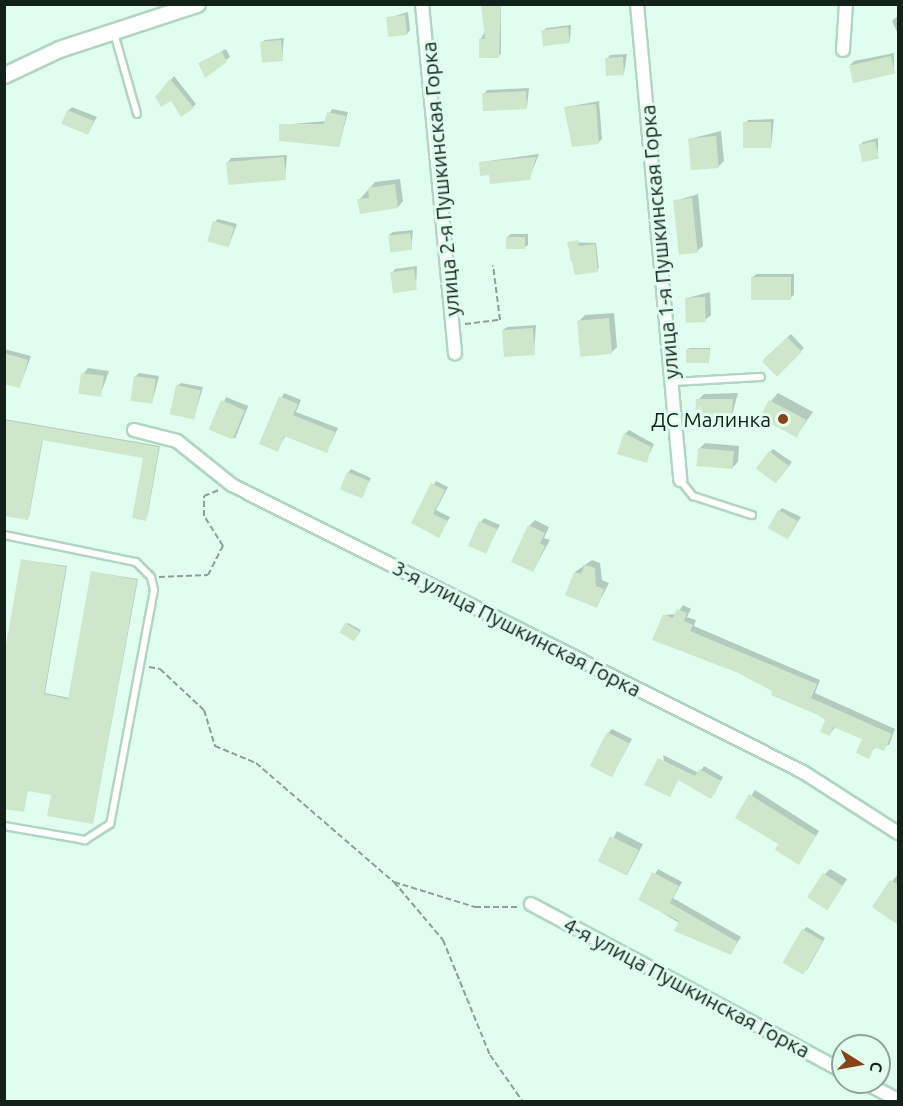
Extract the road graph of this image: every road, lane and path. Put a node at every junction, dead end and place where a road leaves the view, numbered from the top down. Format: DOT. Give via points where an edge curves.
graph roads {
  1 [pos="197,4"];
  2 [pos="422,4"];
  3 [pos="637,4"];
  4 [pos="846,4"];
  5 [pos="173,8"];
  6 [pos="114,32"];
  7 [pos="843,50"];
  8 [pos="4,75"];
  9 [pos="137,114"];
  10 [pos="494,265"];
  11 [pos="453,325"];
  12 [pos="455,353"];
  13 [pos="761,378"];
  14 [pos="672,382"];
  15 [pos="134,430"];
  16 [pos="680,480"];
  17 [pos="232,485"];
  18 [pos="752,515"];
  19 [pos="4,535"];
  20 [pos="151,577"];
  21 [pos="140,665"];
  22 [pos="4,826"];
  23 [pos="898,833"];
  24 [pos="394,882"];
  25 [pos="531,904"];
  26 [pos="831,1065"];
  27 [pos="523,1101"];
  1 -- 5 [label="street"];
  2 -- 11 [label="street, улица 2-я Пушкинская Горка"];
  3 -- 14 [label="street, улица 1-я Пушкинская Горка"];
  4 -- 7 [label="street"];
  5 -- 6 [label="street"];
  6 -- 8 [label="street"];
  6 -- 9 [label="lane"];
  10 -- 11 [label="path" via="500,320"];
  11 -- 12 [label="street, улица 2-я Пушкинская Горка"];
  13 -- 14 [label="lane"];
  14 -- 16 [label="street, улица 1-я Пушкинская Горка"];
  15 -- 17 [label="street, 3-я улица Пушкинская Горка" via="177,441"];
  16 -- 18 [label="lane" via="693,496"];
  17 -- 20 [label="path" via="204,496 204,516 223,546 208,576"];
  17 -- 23 [label="street, 3-я улица Пушкинская Горка" via="803,772"];
  19 -- 20 [label="lane" via="136,562"];
  20 -- 21 [label="lane" via="154,591"];
  21 -- 22 [label="lane" via="110,824 85,840"];
  21 -- 24 [label="path" via="160,669 204,710 215,746 256,763"];
  24 -- 25 [label="path" via="503,911"];
  24 -- 27 [label="path" via="443,940 469,993 490,1055"];
  25 -- 26 [label="street, 4-я улица Пушкинская Горка"];
}
